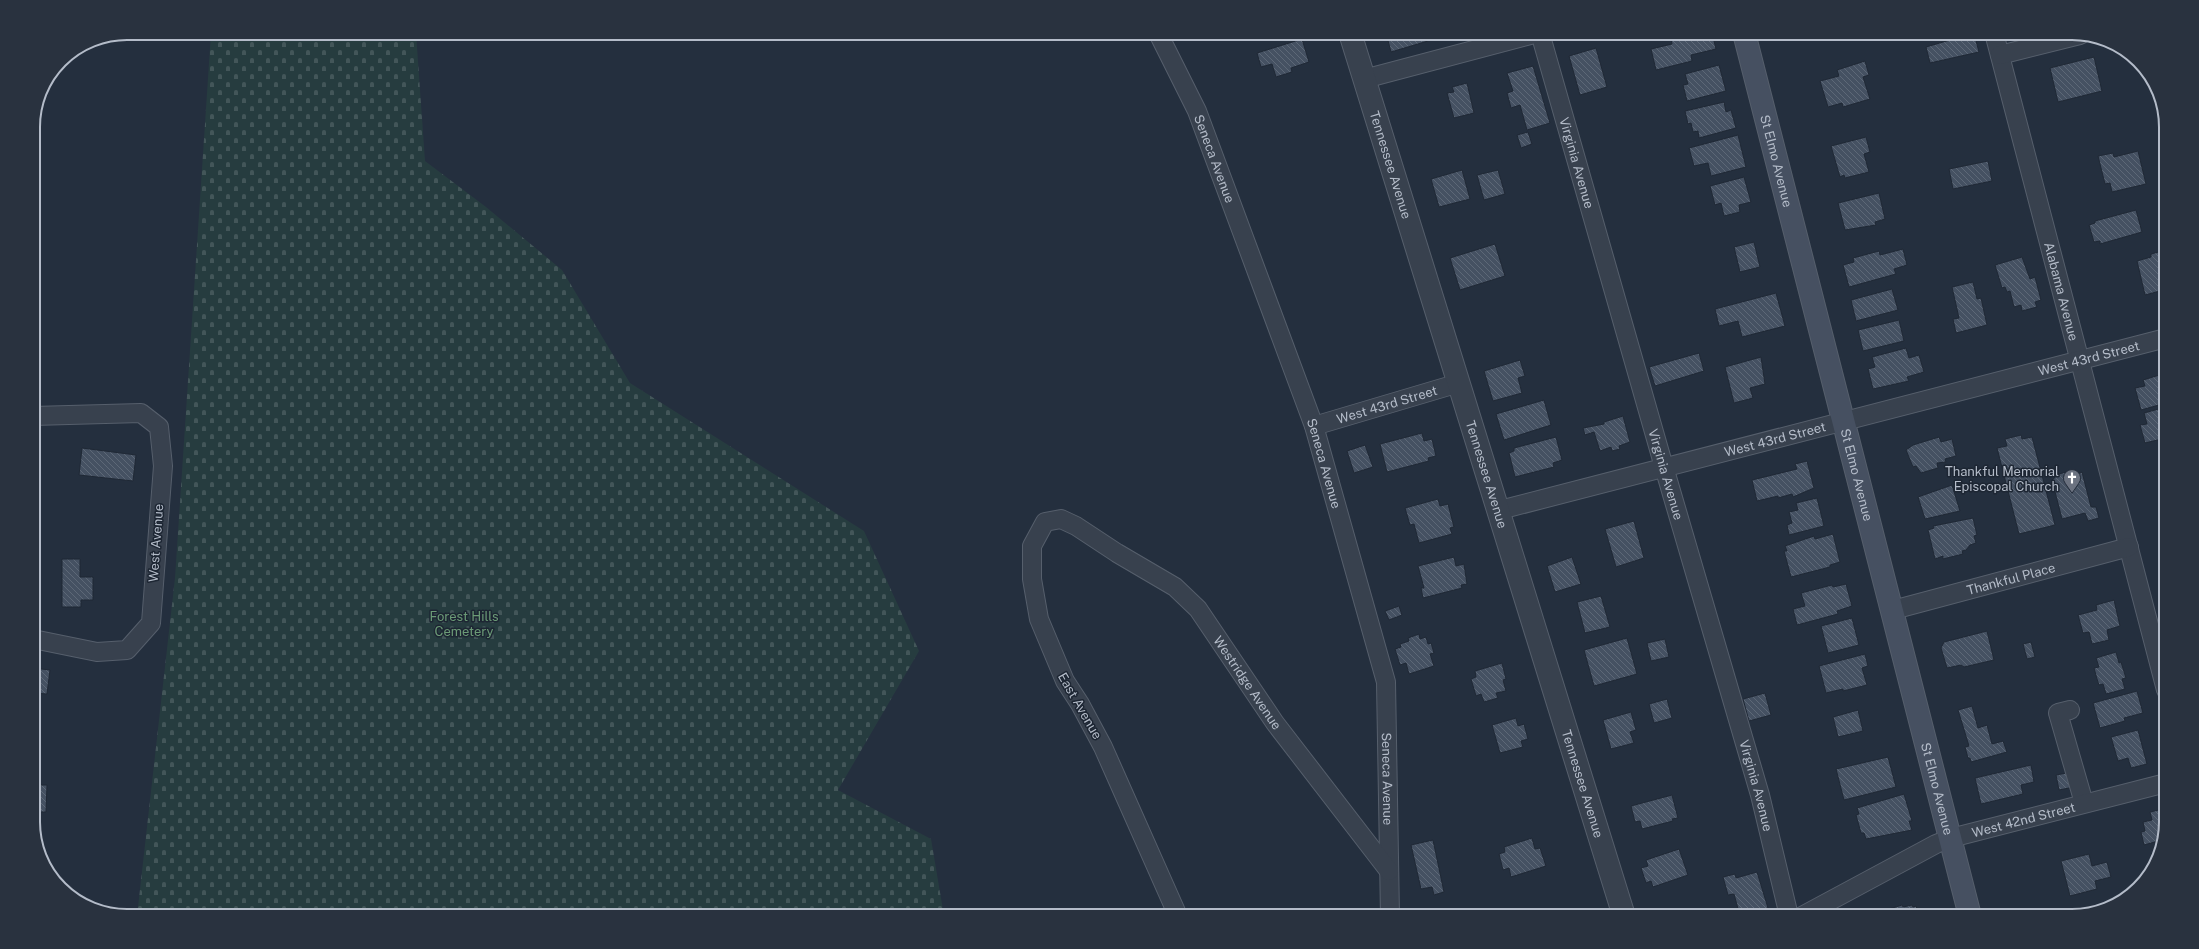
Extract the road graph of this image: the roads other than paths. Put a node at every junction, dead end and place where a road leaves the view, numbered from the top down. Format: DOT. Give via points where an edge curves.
graph roads {
  1 [pos="1162,40"];
  2 [pos="1352,40"];
  3 [pos="1512,40"];
  4 [pos="1541,40"];
  5 [pos="1746,40"];
  6 [pos="1996,40"];
  7 [pos="2057,40"];
  8 [pos="2000,55"];
  9 [pos="1364,79"];
  10 [pos="2159,340"];
  11 [pos="2079,359"];
  12 [pos="1460,383"];
  13 [pos="40,416"];
  14 [pos="1844,421"];
  15 [pos="1314,426"];
  16 [pos="1664,469"];
  17 [pos="1500,510"];
  18 [pos="1076,526"];
  19 [pos="2129,547"];
  20 [pos="1893,610"];
  21 [pos="40,640"];
  22 [pos="2159,663"];
  23 [pos="2070,710"];
  24 [pos="2159,785"];
  25 [pos="2084,803"];
  26 [pos="1951,838"];
  27 [pos="1389,871"];
  28 [pos="1175,909"];
  29 [pos="1390,909"];
  30 [pos="1622,909"];
  31 [pos="1787,909"];
  32 [pos="1815,909"];
  33 [pos="1968,909"];
  1 -- 15 [label="street, Seneca Avenue" via="1197,111"];
  2 -- 9 [label="street, Tennessee Avenue"];
  3 -- 9 [label="street"];
  4 -- 16 [label="street, Virginia Avenue"];
  5 -- 14 [label="main road, St Elmo Avenue"];
  6 -- 8 [label="street, Alabama Avenue"];
  7 -- 8 [label="street"];
  8 -- 11 [label="street, Alabama Avenue"];
  9 -- 12 [label="street, Tennessee Avenue"];
  10 -- 11 [label="street, West 43rd Street"];
  11 -- 14 [label="street, West 43rd Street"];
  11 -- 19 [label="street, Alabama Avenue"];
  12 -- 15 [label="street, West 43rd Street"];
  12 -- 17 [label="street, Tennessee Avenue"];
  13 -- 21 [label="street, West Avenue" via="141,413 159,427 163,466 151,623 126,650 97,652"];
  14 -- 16 [label="street, West 43rd Street"];
  14 -- 20 [label="main road, St Elmo Avenue"];
  15 -- 27 [label="street, Seneca Avenue" via="1386,682"];
  16 -- 17 [label="street, West 43rd Street"];
  16 -- 31 [label="street, Virginia Avenue" via="1760,795"];
  17 -- 30 [label="street, Tennessee Avenue"];
  18 -- 27 [label="street, Westridge Avenue" via="1175,587 1198,609 1275,723"];
  18 -- 28 [label="street, East Avenue" via="1061,519 1044,522 1032,546 1032,579 1039,619 1065,681 1104,747"];
  19 -- 20 [label="street, Thankful Place"];
  19 -- 22 [label="street, Alabama Avenue"];
  20 -- 26 [label="main road, St Elmo Avenue"];
  23 -- 25 [label="street" via="2058,713"];
  24 -- 25 [label="street, West 42nd Street"];
  25 -- 26 [label="street, West 42nd Street"];
  26 -- 32 [label="street, West 42nd Street"];
  26 -- 33 [label="main road, St Elmo Avenue"];
  27 -- 29 [label="street, Seneca Avenue"];
}
